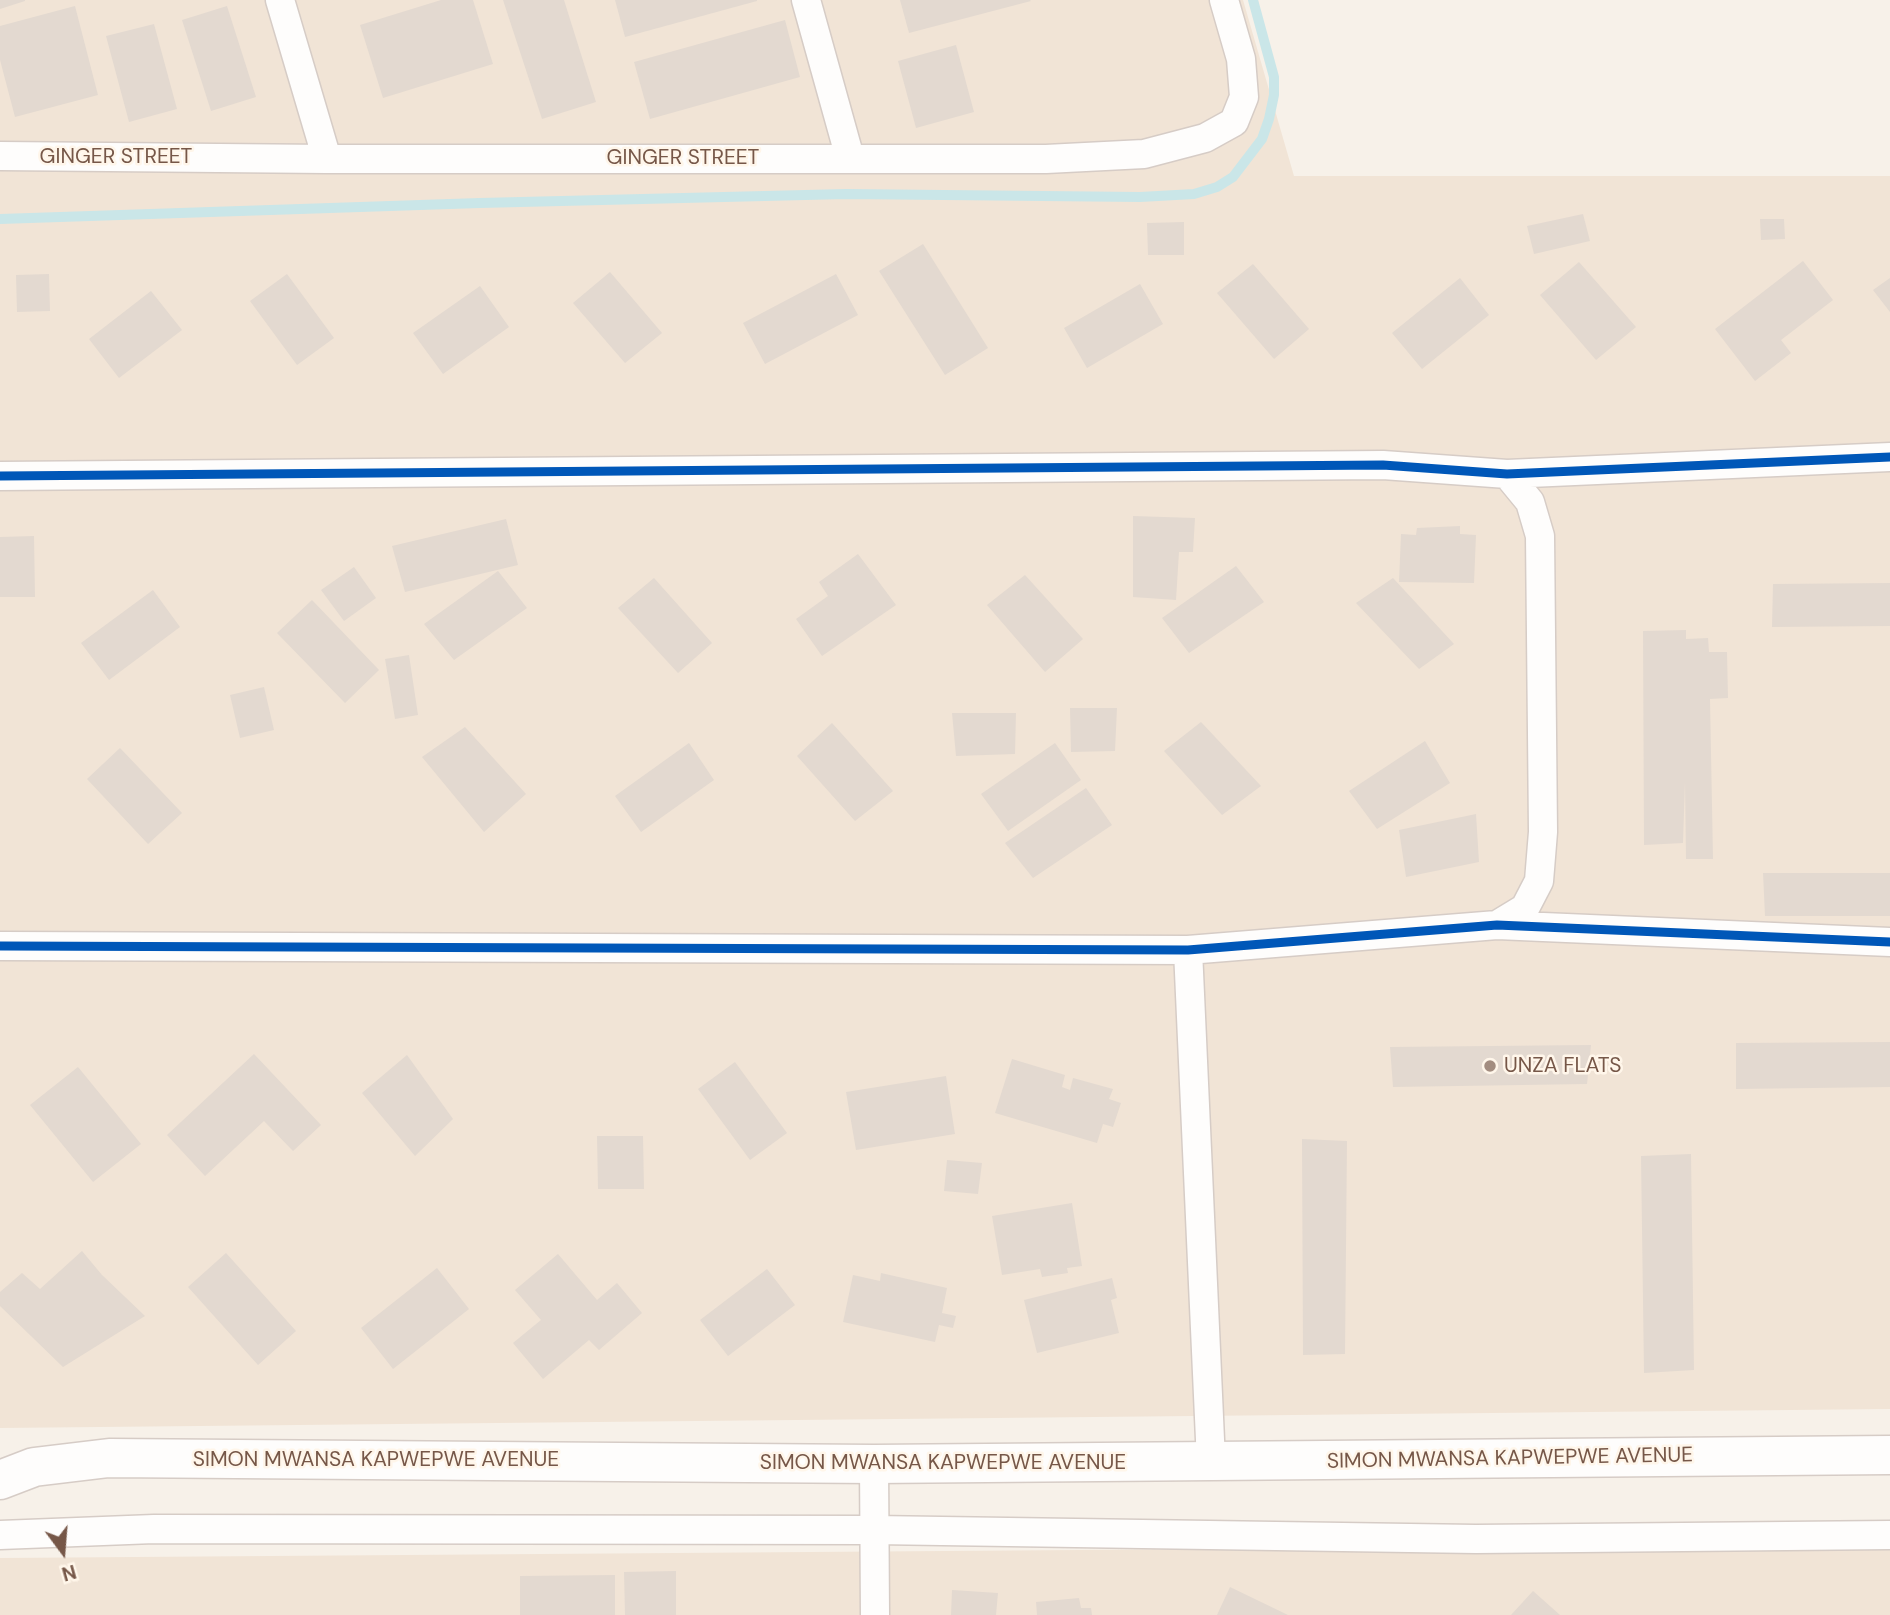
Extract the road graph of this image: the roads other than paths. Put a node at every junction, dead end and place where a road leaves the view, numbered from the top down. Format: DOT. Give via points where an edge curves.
graph roads {
  1 [pos="280,0"];
  2 [pos="806,0"];
  3 [pos="1224,0"];
  4 [pos="0,156"];
  5 [pos="850,158"];
  6 [pos="327,159"];
  7 [pos="1890,457"];
  8 [pos="1507,474"];
  9 [pos="0,477"];
  10 [pos="1497,925"];
  11 [pos="1890,942"];
  12 [pos="0,946"];
  13 [pos="1188,950"];
  14 [pos="1890,1455"];
  15 [pos="1211,1462"];
  16 [pos="874,1464"];
  17 [pos="0,1480"];
  18 [pos="875,1530"];
  19 [pos="0,1535"];
  20 [pos="1890,1535"];
  21 [pos="875,1615"];
  1 -- 6 [label="street"];
  2 -- 5 [label="street"];
  3 -- 5 [label="street, GINGER STREET" via="1241,59 1244,97 1234,122 1205,138 1143,154 1046,159"];
  4 -- 6 [label="street, GINGER STREET"];
  5 -- 6 [label="street, GINGER STREET"];
  7 -- 8 [label="street"];
  8 -- 9 [label="street" via="1383,465"];
  8 -- 10 [label="street" via="1530,502 1540,536 1543,831 1539,881 1525,908"];
  10 -- 11 [label="street"];
  10 -- 13 [label="street"];
  12 -- 13 [label="street"];
  13 -- 15 [label="street"];
  14 -- 15 [label="main road, SIMON MWANSA KAPWEPWE AVENUE"];
  15 -- 16 [label="main road, SIMON MWANSA KAPWEPWE AVENUE"];
  16 -- 17 [label="main road, SIMON MWANSA KAPWEPWE AVENUE" via="109,1458 34,1467"];
  16 -- 18 [label="street"];
  18 -- 19 [label="street" via="153,1529"];
  18 -- 20 [label="street" via="1476,1539"];
  18 -- 21 [label="street"];
}
